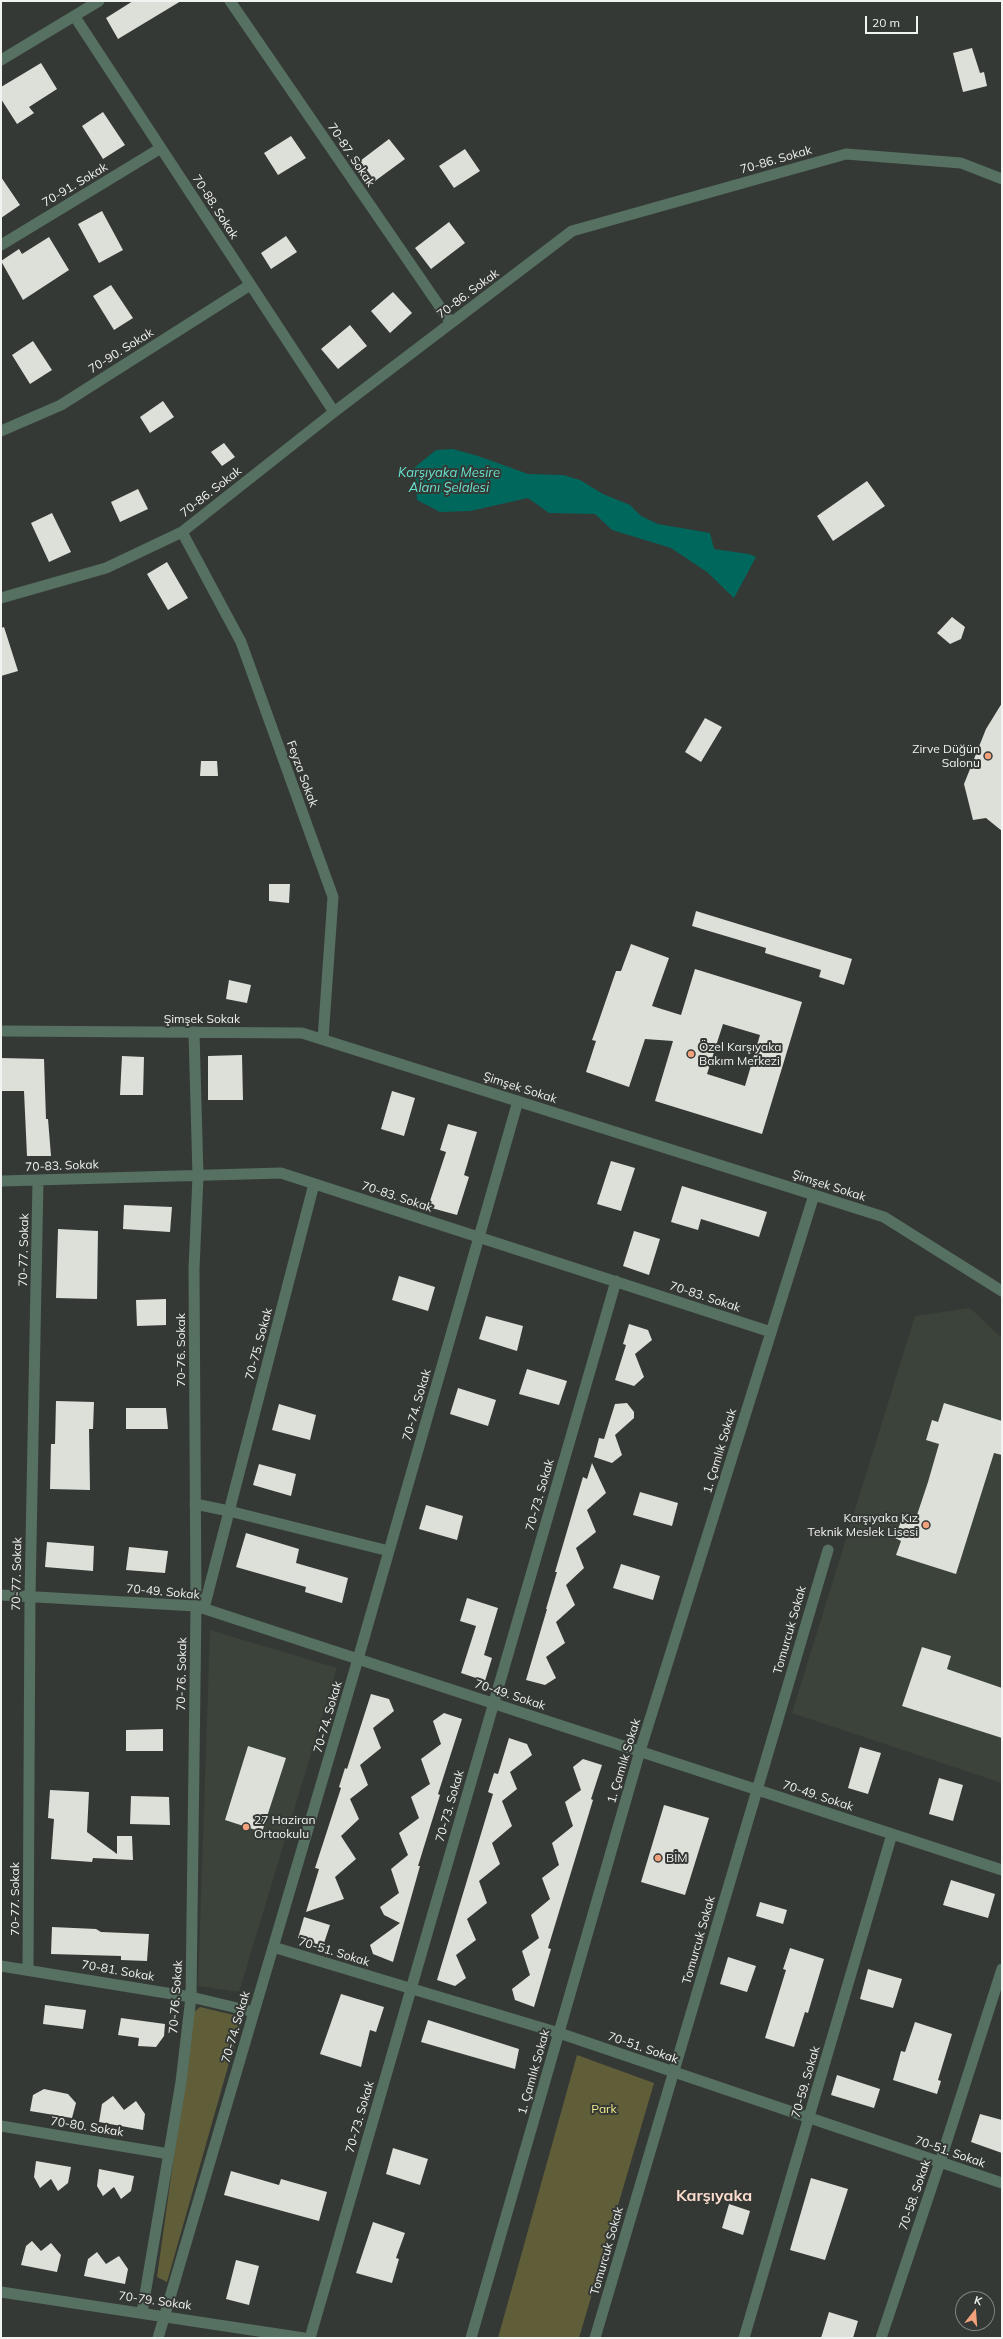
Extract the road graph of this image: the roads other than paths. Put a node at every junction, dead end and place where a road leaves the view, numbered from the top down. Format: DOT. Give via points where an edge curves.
graph roads {
  1 [pos="99,1"];
  2 [pos="230,1"];
  3 [pos="75,17"];
  4 [pos="1,60"];
  5 [pos="161,148"];
  6 [pos="1002,179"];
  7 [pos="1,245"];
  8 [pos="250,285"];
  9 [pos="451,323"];
  10 [pos="334,412"];
  11 [pos="1,431"];
  12 [pos="182,532"];
  13 [pos="1,598"];
  14 [pos="1,1031"];
  15 [pos="194,1032"];
  16 [pos="323,1039"];
  17 [pos="518,1101"];
  18 [pos="198,1176"];
  19 [pos="38,1180"];
  20 [pos="1,1181"];
  21 [pos="314,1184"];
  22 [pos="814,1195"];
  23 [pos="479,1237"];
  24 [pos="616,1281"];
  25 [pos="1002,1290"];
  26 [pos="771,1332"];
  27 [pos="195,1504"];
  28 [pos="229,1511"];
  29 [pos="828,1550"];
  30 [pos="389,1551"];
  31 [pos="1,1595"];
  32 [pos="30,1596"];
  33 [pos="200,1607"];
  34 [pos="358,1659"];
  35 [pos="494,1703"];
  36 [pos="640,1751"];
  37 [pos="757,1790"];
  38 [pos="892,1834"];
  39 [pos="1002,1870"];
  40 [pos="273,1947"];
  41 [pos="1,1966"];
  42 [pos="28,1969"];
  43 [pos="1002,1969"];
  44 [pos="411,1989"];
  45 [pos="191,1997"];
  46 [pos="254,2012"];
  47 [pos="559,2033"];
  48 [pos="674,2072"];
  49 [pos="809,2118"];
  50 [pos="1,2126"];
  51 [pos="169,2154"];
  52 [pos="940,2162"];
  53 [pos="1002,2183"];
  54 [pos="1,2292"];
  55 [pos="142,2312"];
  56 [pos="164,2315"];
  57 [pos="158,2338"];
  58 [pos="304,2338"];
  59 [pos="310,2338"];
  60 [pos="471,2338"];
  61 [pos="595,2338"];
  62 [pos="744,2338"];
  63 [pos="881,2338"];
  1 -- 3 [label="street"];
  2 -- 9 [label="street, 70-87. Sokak"];
  3 -- 4 [label="street"];
  3 -- 5 [label="street, 70-88. Sokak"];
  5 -- 7 [label="street, 70-91. Sokak"];
  5 -- 8 [label="street, 70-88. Sokak"];
  6 -- 9 [label="street, 70-86. Sokak" via="961,162 846,154 572,231"];
  8 -- 10 [label="street, 70-88. Sokak"];
  8 -- 11 [label="street, 70-90. Sokak" via="61,405"];
  9 -- 10 [label="street, 70-86. Sokak"];
  10 -- 12 [label="street, 70-86. Sokak"];
  12 -- 13 [label="street, 70-86. Sokak" via="106,568"];
  12 -- 16 [label="street, Feyza Sokak" via="240,642 333,897"];
  14 -- 15 [label="street, Şimşek Sokak"];
  15 -- 16 [label="street, Şimşek Sokak" via="302,1033"];
  15 -- 18 [label="street, 70-76. Sokak"];
  16 -- 17 [label="street, Şimşek Sokak"];
  17 -- 22 [label="street, Şimşek Sokak"];
  17 -- 23 [label="street, 70-74. Sokak"];
  18 -- 19 [label="street, 70-83. Sokak"];
  18 -- 21 [label="street, 70-83. Sokak" via="281,1173"];
  18 -- 27 [label="street, 70-76. Sokak" via="194,1269"];
  19 -- 20 [label="street, 70-83. Sokak"];
  19 -- 32 [label="street, 70-77. Sokak"];
  21 -- 23 [label="street, 70-83. Sokak"];
  21 -- 28 [label="street, 70-75. Sokak"];
  22 -- 25 [label="street, Şimşek Sokak" via="884,1217"];
  22 -- 26 [label="street, 1. Çamlık Sokak"];
  23 -- 24 [label="street, 70-83. Sokak"];
  23 -- 30 [label="street, 70-74. Sokak"];
  24 -- 26 [label="street, 70-83. Sokak"];
  24 -- 35 [label="street, 70-73. Sokak"];
  26 -- 36 [label="street, 1. Çamlık Sokak"];
  27 -- 28 [label="street"];
  27 -- 33 [label="street, 70-76. Sokak"];
  28 -- 30 [label="street"];
  28 -- 33 [label="street, 70-75. Sokak"];
  29 -- 37 [label="street, Tomurcuk Sokak"];
  30 -- 34 [label="street, 70-74. Sokak"];
  31 -- 32 [label="street, 70-49. Sokak"];
  32 -- 33 [label="street, 70-49. Sokak"];
  32 -- 42 [label="street, 70-77. Sokak"];
  33 -- 34 [label="street, 70-49. Sokak"];
  33 -- 45 [label="street, 70-76. Sokak"];
  34 -- 35 [label="street, 70-49. Sokak"];
  34 -- 40 [label="street, 70-74. Sokak"];
  35 -- 36 [label="street, 70-49. Sokak"];
  35 -- 44 [label="street, 70-73. Sokak"];
  36 -- 37 [label="street, 70-49. Sokak"];
  36 -- 47 [label="street, 1. Çamlık Sokak"];
  37 -- 38 [label="street, 70-49. Sokak"];
  37 -- 48 [label="street, Tomurcuk Sokak"];
  38 -- 39 [label="street, 70-49. Sokak"];
  38 -- 49 [label="street, 70-59. Sokak"];
  40 -- 44 [label="street, 70-51. Sokak"];
  40 -- 46 [label="street, 70-74. Sokak"];
  41 -- 42 [label="street, 70-81. Sokak"];
  42 -- 45 [label="street, 70-81. Sokak"];
  43 -- 52 [label="street, 70-58. Sokak"];
  44 -- 47 [label="street, 70-51. Sokak"];
  44 -- 59 [label="street, 70-73. Sokak"];
  45 -- 46 [label="street, 70-81. Sokak"];
  45 -- 51 [label="street, 70-76. Sokak"];
  46 -- 56 [label="street, 70-74. Sokak"];
  47 -- 48 [label="street, 70-51. Sokak"];
  47 -- 60 [label="street, 1. Çamlık Sokak"];
  48 -- 49 [label="street, 70-51. Sokak"];
  48 -- 61 [label="street, Tomurcuk Sokak"];
  49 -- 52 [label="street, 70-51. Sokak"];
  49 -- 62 [label="street, 70-59. Sokak"];
  50 -- 51 [label="street, 70-80. Sokak"];
  51 -- 55 [label="street, 70-76. Sokak"];
  52 -- 53 [label="street, 70-51. Sokak"];
  52 -- 63 [label="street, 70-58. Sokak"];
  54 -- 55 [label="street, 70-79. Sokak"];
  55 -- 56 [label="street, 70-79. Sokak"];
  56 -- 57 [label="street, 70-74. Sokak"];
  56 -- 58 [label="street, 70-79. Sokak"];
}
